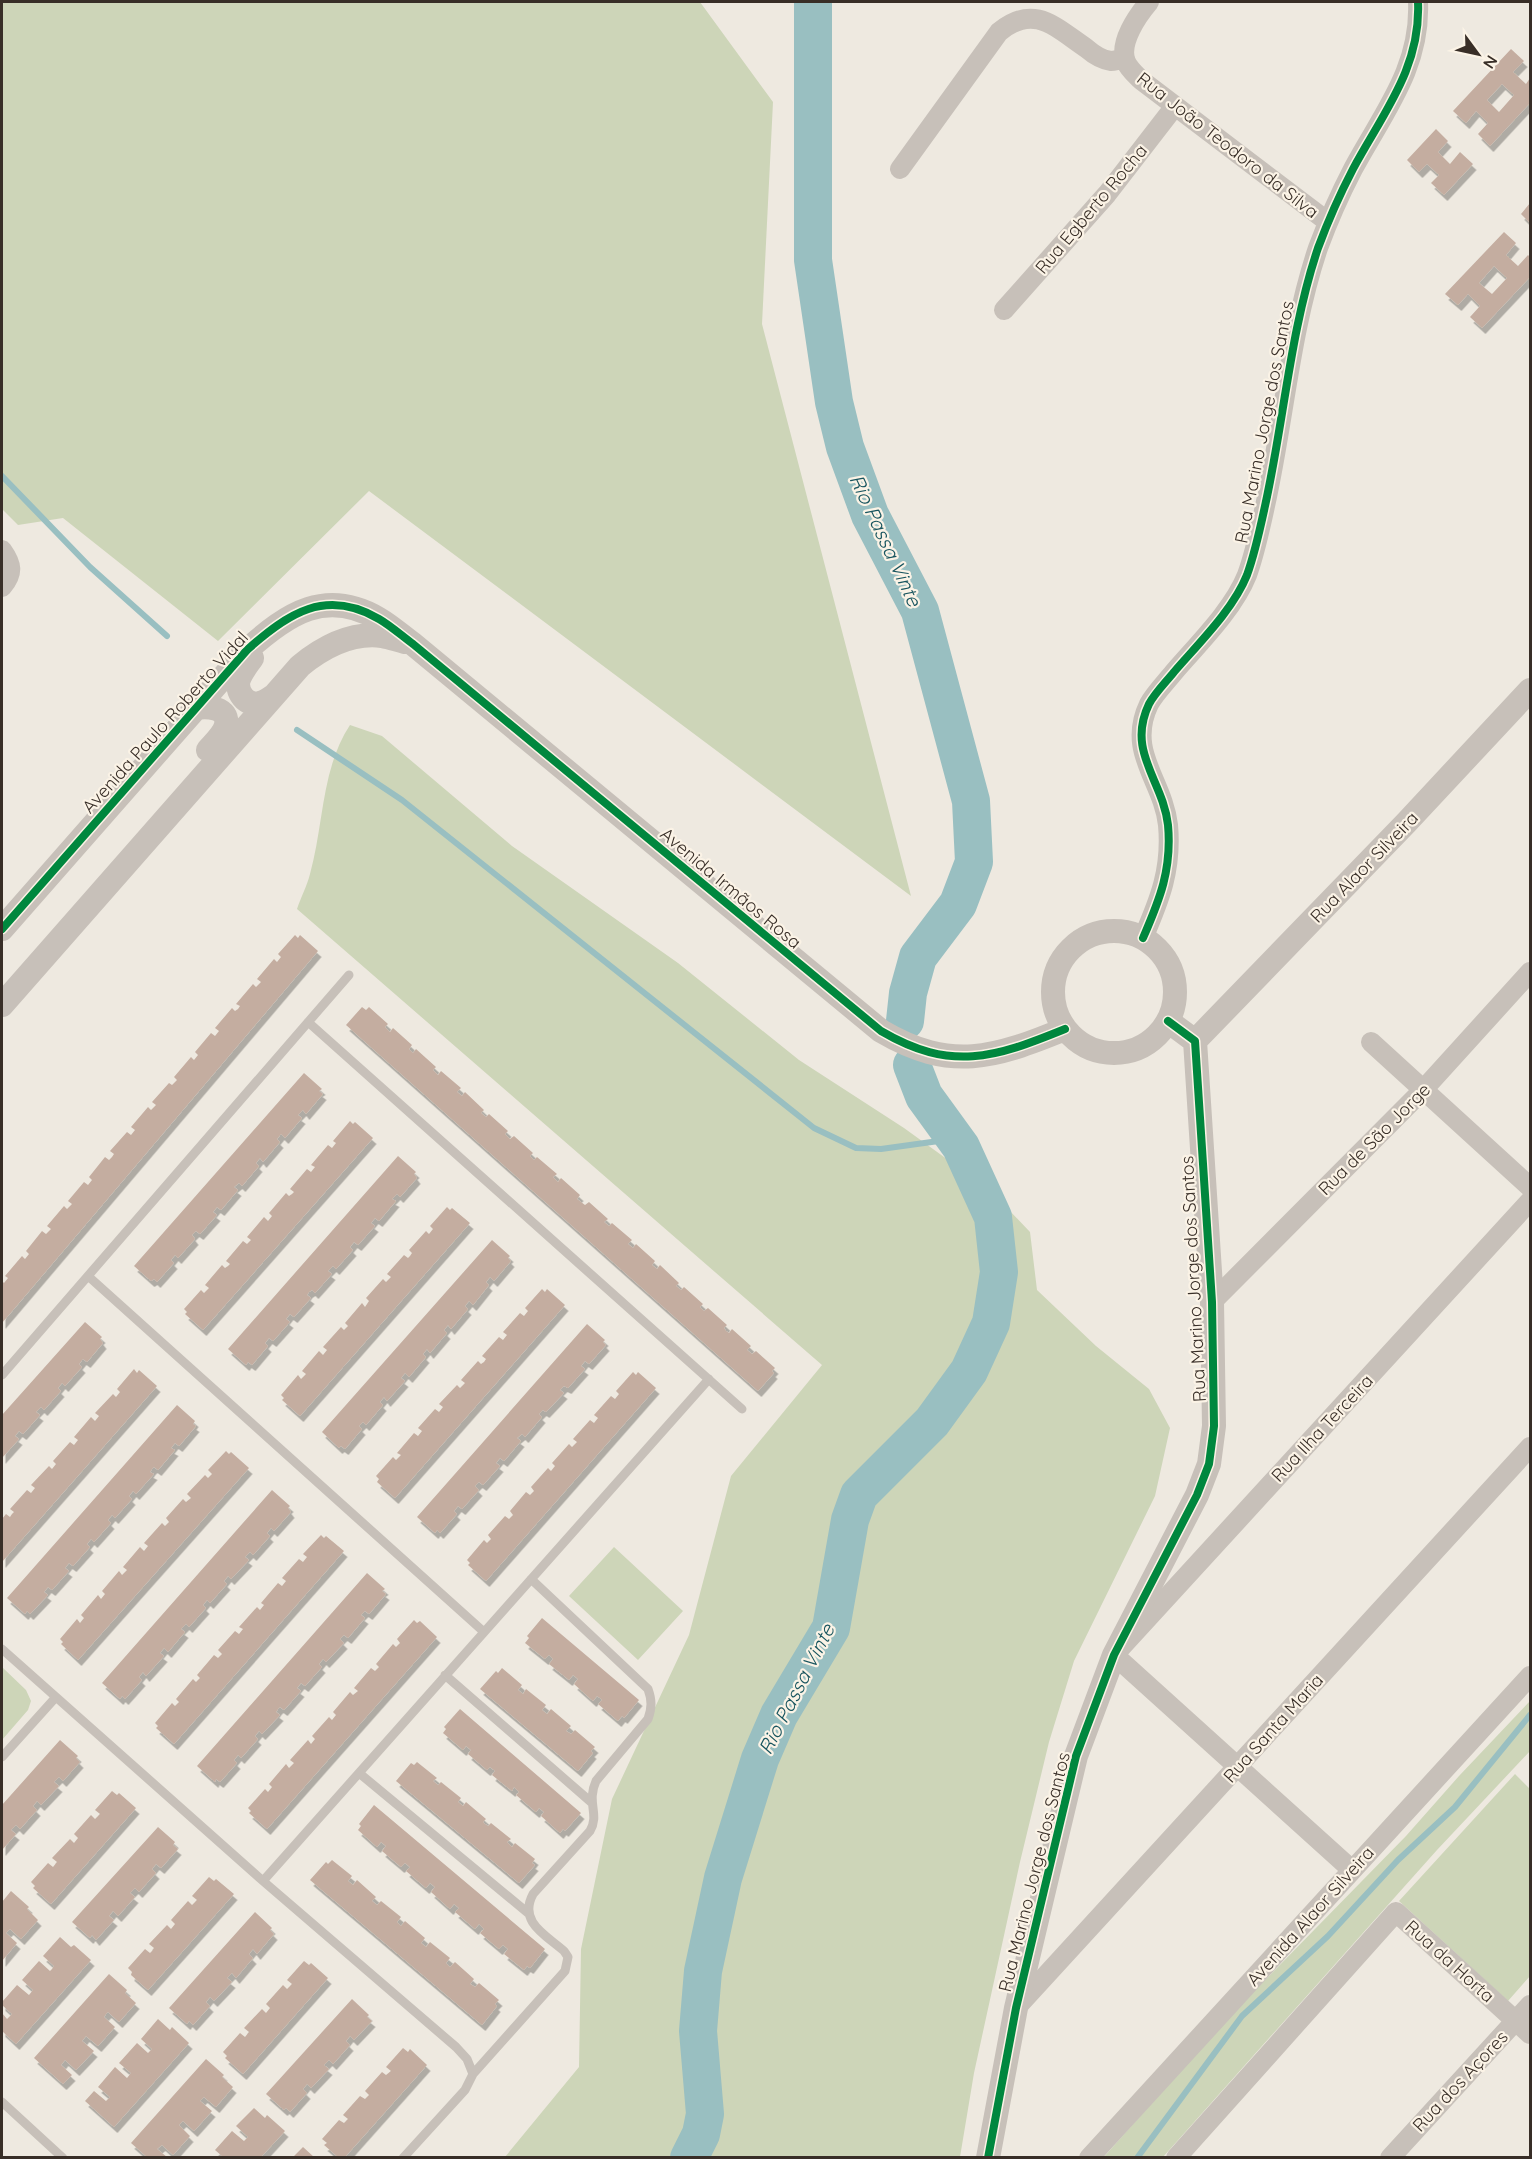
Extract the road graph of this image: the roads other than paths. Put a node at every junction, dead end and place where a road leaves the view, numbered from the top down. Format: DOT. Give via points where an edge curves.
graph roads {
  1 [pos="1149,2"];
  2 [pos="1418,2"];
  3 [pos="1124,58"];
  4 [pos="1175,106"];
  5 [pos="900,169"];
  6 [pos="1328,222"];
  7 [pos="1004,310"];
  8 [pos="6,557"];
  9 [pos="2,587"];
  10 [pos="285,619"];
  11 [pos="413,644"];
  12 [pos="1530,690"];
  13 [pos="273,696"];
  14 [pos="196,708"];
  15 [pos="172,810"];
  16 [pos="2,929"];
  17 [pos="1143,938"];
  18 [pos="1530,972"];
  19 [pos="349,975"];
  20 [pos="2,1005"];
  21 [pos="1168,1021"];
  22 [pos="308,1022"];
  23 [pos="1065,1029"];
  24 [pos="1194,1041"];
  25 [pos="1371,1042"];
  26 [pos="1423,1090"];
  27 [pos="1530,1187"];
  28 [pos="1530,1201"];
  29 [pos="88,1276"];
  30 [pos="1212,1302"];
  31 [pos="2,1375"];
  32 [pos="708,1379"];
  33 [pos="742,1408"];
  34 [pos="1530,1447"];
  35 [pos="531,1579"];
  36 [pos="484,1632"];
  37 [pos="2,1649"];
  38 [pos="1114,1655"];
  39 [pos="445,1675"];
  40 [pos="1530,1676"];
  41 [pos="56,1697"];
  42 [pos="2,1758"];
  43 [pos="1238,1767"];
  44 [pos="359,1773"];
  45 [pos="591,1802"];
  46 [pos="1352,1870"];
  47 [pos="263,1881"];
  48 [pos="528,1913"];
  49 [pos="1530,2005"];
  50 [pos="1017,2008"];
  51 [pos="1523,2027"];
  52 [pos="473,2074"];
  53 [pos="2,2102"];
  54 [pos="63,2157"];
  55 [pos="403,2157"];
  56 [pos="988,2157"];
  57 [pos="1089,2157"];
  58 [pos="1176,2157"];
  59 [pos="1390,2157"];
  1 -- 3 [label="street, Rua João Teodoro da Silva" via="1131,27"];
  2 -- 6 [label="street, Rua Marino Jorge dos Santos" via="1414,52"];
  3 -- 4 [label="street, Rua João Teodoro da Silva" via="1141,80"];
  3 -- 5 [label="street" via="1111,61 1097,56 1039,20 1024,18 1011,22 999,32"];
  4 -- 6 [label="street, Rua João Teodoro da Silva"];
  4 -- 7 [label="street, Rua Egberto Rocha" via="1107,194"];
  6 -- 17 [label="street, Rua Marino Jorge dos Santos" via="1305,294 1270,482 1246,577 1232,602 1150,703 1142,725 1146,765 1159,790 1168,824 1168,862 1162,893"];
  8 -- 9 [label="street" via="9,579"];
  10 -- 11 [label="street, Avenida Paulo Roberto Vidal" via="311,608 339,604 380,619"];
  10 -- 13 [label="street" via="239,680 238,690 249,702 258,704"];
  10 -- 14 [label="street, Avenida Paulo Roberto Vidal" via="268,630"];
  11 -- 13 [label="street" via="382,636 339,642 300,666"];
  11 -- 23 [label="street, Avenida Irmãos Rosa" via="880,1031 916,1049 974,1057 1011,1050"];
  12 -- 24 [label="street, Rua Alaor Silveira"];
  13 -- 15 [label="street"];
  14 -- 15 [label="street" via="207,706 222,712 225,725 185,776"];
  14 -- 16 [label="street, Avenida Paulo Roberto Vidal"];
  15 -- 20 [label="street"];
  17 -- 21 [label="street" via="1161,953 1173,974 1175,998"];
  17 -- 23 [label="street" via="1106,931 1082,940 1064,957 1053,993 1054,1006"];
  18 -- 26 [label="street, Rua de São Jorge"];
  19 -- 22 [label="lane"];
  21 -- 23 [label="street" via="1142,1046 1119,1053 1089,1048"];
  21 -- 24 [label="street"];
  22 -- 29 [label="lane"];
  22 -- 32 [label="lane"];
  24 -- 30 [label="street, Rua Marino Jorge dos Santos"];
  25 -- 26 [label="street"];
  26 -- 27 [label="street"];
  26 -- 30 [label="street, Rua de São Jorge"];
  28 -- 38 [label="street, Rua Ilha Terceira"];
  29 -- 31 [label="lane"];
  29 -- 36 [label="lane"];
  30 -- 38 [label="street, Rua Marino Jorge dos Santos" via="1214,1426 1209,1464 1197,1495"];
  32 -- 33 [label="lane"];
  32 -- 35 [label="lane"];
  34 -- 43 [label="street, Rua Santa Maria"];
  35 -- 36 [label="lane"];
  35 -- 45 [label="lane" via="648,1689 652,1699 648,1719 596,1782"];
  36 -- 39 [label="lane"];
  37 -- 41 [label="lane"];
  38 -- 43 [label="street"];
  38 -- 50 [label="street, Rua Marino Jorge dos Santos" via="1076,1756"];
  39 -- 44 [label="lane"];
  39 -- 45 [label="lane"];
  40 -- 46 [label="street, Avenida Alaor Silveira"];
  41 -- 42 [label="lane"];
  41 -- 47 [label="lane"];
  43 -- 46 [label="street"];
  43 -- 50 [label="street, Rua Santa Maria"];
  44 -- 47 [label="lane"];
  44 -- 48 [label="lane"];
  45 -- 48 [label="lane" via="594,1824 533,1894"];
  46 -- 57 [label="street, Avenida Alaor Silveira"];
  47 -- 52 [label="lane" via="456,2047"];
  48 -- 52 [label="lane" via="532,1922 568,1957 565,1971"];
  49 -- 51 [label="street, Rua dos Açores"];
  50 -- 56 [label="street, Rua Marino Jorge dos Santos"];
  51 -- 58 [label="street, Rua da Horta" via="1396,1912"];
  51 -- 59 [label="street, Rua dos Açores"];
  52 -- 55 [label="lane" via="465,2090"];
  53 -- 54 [label="lane"];
}
